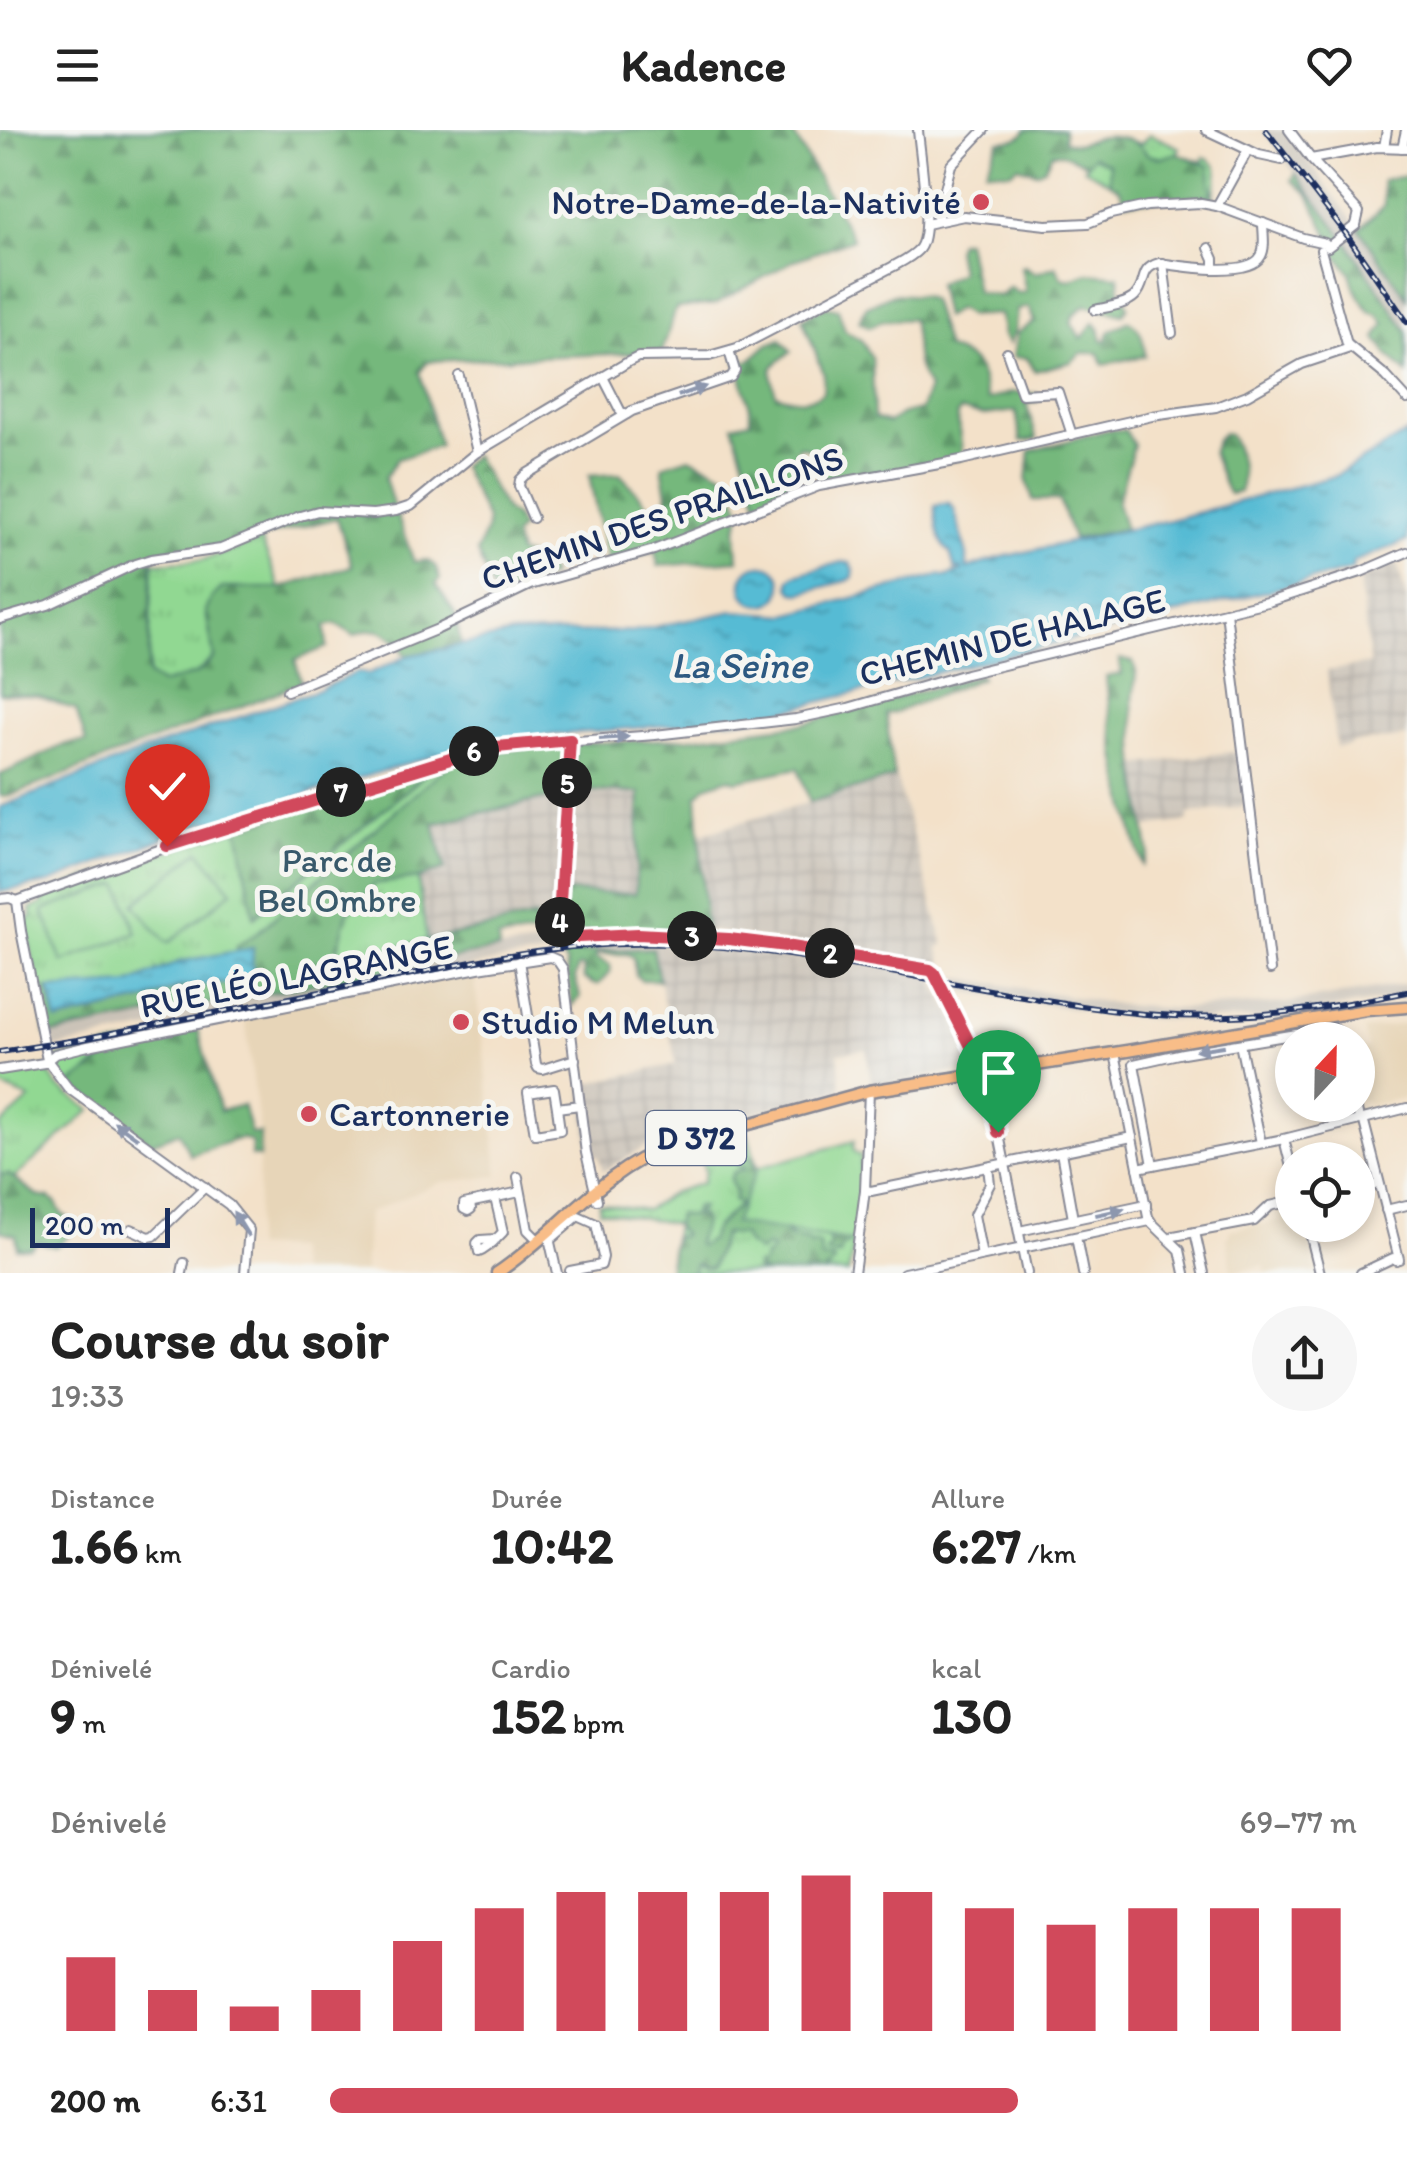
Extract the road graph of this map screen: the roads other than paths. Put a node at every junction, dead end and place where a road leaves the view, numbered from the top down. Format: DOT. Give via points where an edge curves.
graph roads {
  1 [pos="918,130"];
  2 [pos="984,130"];
  3 [pos="1206,130"];
  4 [pos="1289,130"];
  5 [pos="1387,130"];
  6 [pos="1406,130"];
  7 [pos="1384,147"];
  8 [pos="1405,148"];
  9 [pos="1248,150"];
  10 [pos="1311,158"];
  11 [pos="1282,160"];
  12 [pos="1217,206"];
  13 [pos="937,221"];
  14 [pos="1263,223"];
  15 [pos="926,224"];
  16 [pos="1324,246"];
  17 [pos="1209,248"];
  18 [pos="1164,263"];
  19 [pos="1214,268"];
  20 [pos="1095,310"];
  21 [pos="1172,333"];
  22 [pos="1350,348"];
  23 [pos="729,351"];
  24 [pos="1007,352"];
  25 [pos="458,376"];
  26 [pos="603,377"];
  27 [pos="1407,399"];
  28 [pos="627,414"];
  29 [pos="1072,436"];
  30 [pos="477,452"];
  31 [pos="533,518"];
  32 [pos="1407,552"];
  33 [pos="1226,612"];
  34 [pos="0,618"];
  35 [pos="287,691"];
  36 [pos="570,740"];
  37 [pos="0,898"];
  38 [pos="17,900"];
  39 [pos="520,960"];
  40 [pos="1270,970"];
  41 [pos="1407,1007"];
  42 [pos="1275,1038"];
  43 [pos="1240,1044"];
  44 [pos="1114,1053"];
  45 [pos="47,1060"];
  46 [pos="575,1060"];
  47 [pos="0,1070"];
  48 [pos="985,1074"];
  49 [pos="868,1092"];
  50 [pos="580,1105"];
  51 [pos="557,1108"];
  52 [pos="1407,1108"];
  53 [pos="1375,1117"];
  54 [pos="1353,1122"];
  55 [pos="1362,1122"];
  56 [pos="1132,1137"];
  57 [pos="1284,1138"];
  58 [pos="1285,1142"];
  59 [pos="1261,1143"];
  60 [pos="1060,1152"];
  61 [pos="1004,1164"];
  62 [pos="1153,1165"];
  63 [pos="988,1167"];
  64 [pos="1138,1168"];
  65 [pos="591,1174"];
  66 [pos="518,1177"];
  67 [pos="608,1180"];
  68 [pos="1378,1184"];
  69 [pos="1375,1185"];
  70 [pos="205,1188"];
  71 [pos="866,1190"];
  72 [pos="520,1192"];
  73 [pos="595,1195"];
  74 [pos="495,1198"];
  75 [pos="470,1203"];
  76 [pos="1146,1204"];
  77 [pos="1275,1205"];
  78 [pos="1407,1205"];
  79 [pos="1386,1210"];
  80 [pos="1073,1219"];
  81 [pos="1150,1221"];
  82 [pos="132,1229"];
  83 [pos="1018,1231"];
  84 [pos="1196,1232"];
  85 [pos="1076,1237"];
  86 [pos="496,1238"];
  87 [pos="545,1238"];
  88 [pos="1172,1242"];
  89 [pos="1312,1242"];
  90 [pos="1022,1248"];
  91 [pos="982,1256"];
  92 [pos="1401,1258"];
  93 [pos="562,1272"];
  94 [pos="245,1273"];
  95 [pos="498,1273"];
  96 [pos="854,1273"];
  97 [pos="904,1273"];
  98 [pos="1027,1273"];
  99 [pos="1084,1273"];
  100 [pos="1185,1273"];
  101 [pos="1204,1273"];
  102 [pos="1320,1273"];
  103 [pos="1361,1273"];
  104 [pos="1374,1273"];
  1 -- 15 [label="street"];
  2 -- 13 [label="street" via="951,166"];
  3 -- 9 [label="street"];
  4 -- 10 [label="street"];
  5 -- 7 [label="street"];
  6 -- 8 [label="street"];
  7 -- 8 [label="street"];
  7 -- 10 [label="street"];
  9 -- 11 [label="street"];
  9 -- 12 [label="street"];
  10 -- 16 [label="street" via="1360,212 1358,222"];
  12 -- 13 [label="street" via="1146,206 1050,226 974,216"];
  12 -- 14 [label="street"];
  13 -- 15 [label="street"];
  14 -- 16 [label="street"];
  14 -- 19 [label="street" via="1261,257"];
  15 -- 23 [label="street" via="925,247 913,255"];
  16 -- 22 [label="street"];
  17 -- 19 [label="street"];
  18 -- 19 [label="street"];
  18 -- 20 [label="street" via="1146,268 1135,296"];
  18 -- 21 [label="street"];
  22 -- 27 [label="street"];
  22 -- 29 [label="street, CHEMIN DES PRAILLONS" via="1302,364 1216,408"];
  23 -- 26 [label="street" via="638,357"];
  28 -- 23 [label="street, one-way" via="731,377"];
  24 -- 29 [label="street" via="1022,394 1058,392"];
  25 -- 30 [label="street"];
  26 -- 28 [label="street"];
  26 -- 30 [label="street"];
  28 -- 31 [label="street" via="520,480"];
  29 -- 35 [label="street, CHEMIN DES PRAILLONS" via="819,486 654,550 530,585"];
  30 -- 34 [label="street" via="411,506 373,514 318,511 221,549 135,564 48,605"];
  32 -- 33 [label="street, CHEMIN DE HALAGE"];
  36 -- 33 [label="street, CHEMIN DE HALAGE, one-way" via="796,719"];
  33 -- 40 [label="street"];
  36 -- 38 [label="street, CHEMIN DE HALAGE" via="486,748 195,836"];
  36 -- 48 [label="street" via="559,917 564,932 718,938 930,970"];
  37 -- 38 [label="street, CHEMIN DE HALAGE"];
  38 -- 45 [label="street"];
  39 -- 45 [label="street, RUE LÉO LAGRANGE" via="88,1046"];
  39 -- 46 [label="street, RUE LÉO LAGRANGE" via="546,957 563,970"];
  39 -- 46 [label="street" via="536,1064 543,1069"];
  41 -- 44 [label="main road, D 372"];
  42 -- 43 [label="street"];
  43 -- 59 [label="street"];
  43 -- 62 [label="street, one-way" via="1134,1064"];
  44 -- 48 [label="main road, D 372"];
  44 -- 56 [label="street"];
  45 -- 47 [label="street, RUE LÉO LAGRANGE"];
  70 -- 45 [label="street, one-way" via="68,1088"];
  46 -- 50 [label="street"];
  48 -- 49 [label="main road, D 372"];
  48 -- 61 [label="street"];
  49 -- 67 [label="main road, D 372" via="668,1146"];
  49 -- 71 [label="street"];
  50 -- 51 [label="street"];
  50 -- 65 [label="street"];
  51 -- 51 [label="street" via="554,1089 528,1093 535,1134 560,1130"];
  52 -- 53 [label="street"];
  54 -- 57 [label="street"];
  55 -- 68 [label="street"];
  56 -- 60 [label="street"];
  56 -- 64 [label="street"];
  57 -- 58 [label="street"];
  57 -- 59 [label="street"];
  59 -- 62 [label="street"];
  60 -- 61 [label="street"];
  60 -- 80 [label="street"];
  61 -- 63 [label="street"];
  61 -- 83 [label="street"];
  62 -- 64 [label="street"];
  63 -- 71 [label="street"];
  63 -- 91 [label="street" via="990,1184 974,1215"];
  64 -- 76 [label="street"];
  65 -- 67 [label="street"];
  65 -- 73 [label="street"];
  66 -- 72 [label="street"];
  67 -- 73 [label="main road, D 372"];
  68 -- 69 [label="street"];
  68 -- 79 [label="street"];
  70 -- 82 [label="street" via="154,1236"];
  94 -- 70 [label="street, one-way" via="250,1230"];
  71 -- 96 [label="street"];
  72 -- 74 [label="street"];
  72 -- 87 [label="street" via="528,1230"];
  73 -- 87 [label="main road, D 372"];
  74 -- 75 [label="street"];
  74 -- 86 [label="street" via="503,1232"];
  80 -- 76 [label="street, one-way"];
  76 -- 81 [label="street"];
  77 -- 84 [label="street" via="1254,1221"];
  78 -- 79 [label="street"];
  79 -- 92 [label="street"];
  80 -- 83 [label="street"];
  81 -- 85 [label="street"];
  81 -- 88 [label="street"];
  83 -- 90 [label="street"];
  84 -- 88 [label="street"];
  84 -- 101 [label="street"];
  85 -- 90 [label="street"];
  85 -- 99 [label="street"];
  87 -- 93 [label="street"];
  87 -- 93 [label="street" via="578,1216 596,1224 603,1261"];
  87 -- 95 [label="main road, D 372"];
  88 -- 100 [label="street"];
  89 -- 102 [label="street"];
  90 -- 91 [label="street"];
  90 -- 98 [label="street"];
  91 -- 97 [label="street"];
  92 -- 103 [label="street"];
  92 -- 104 [label="street"];
}
